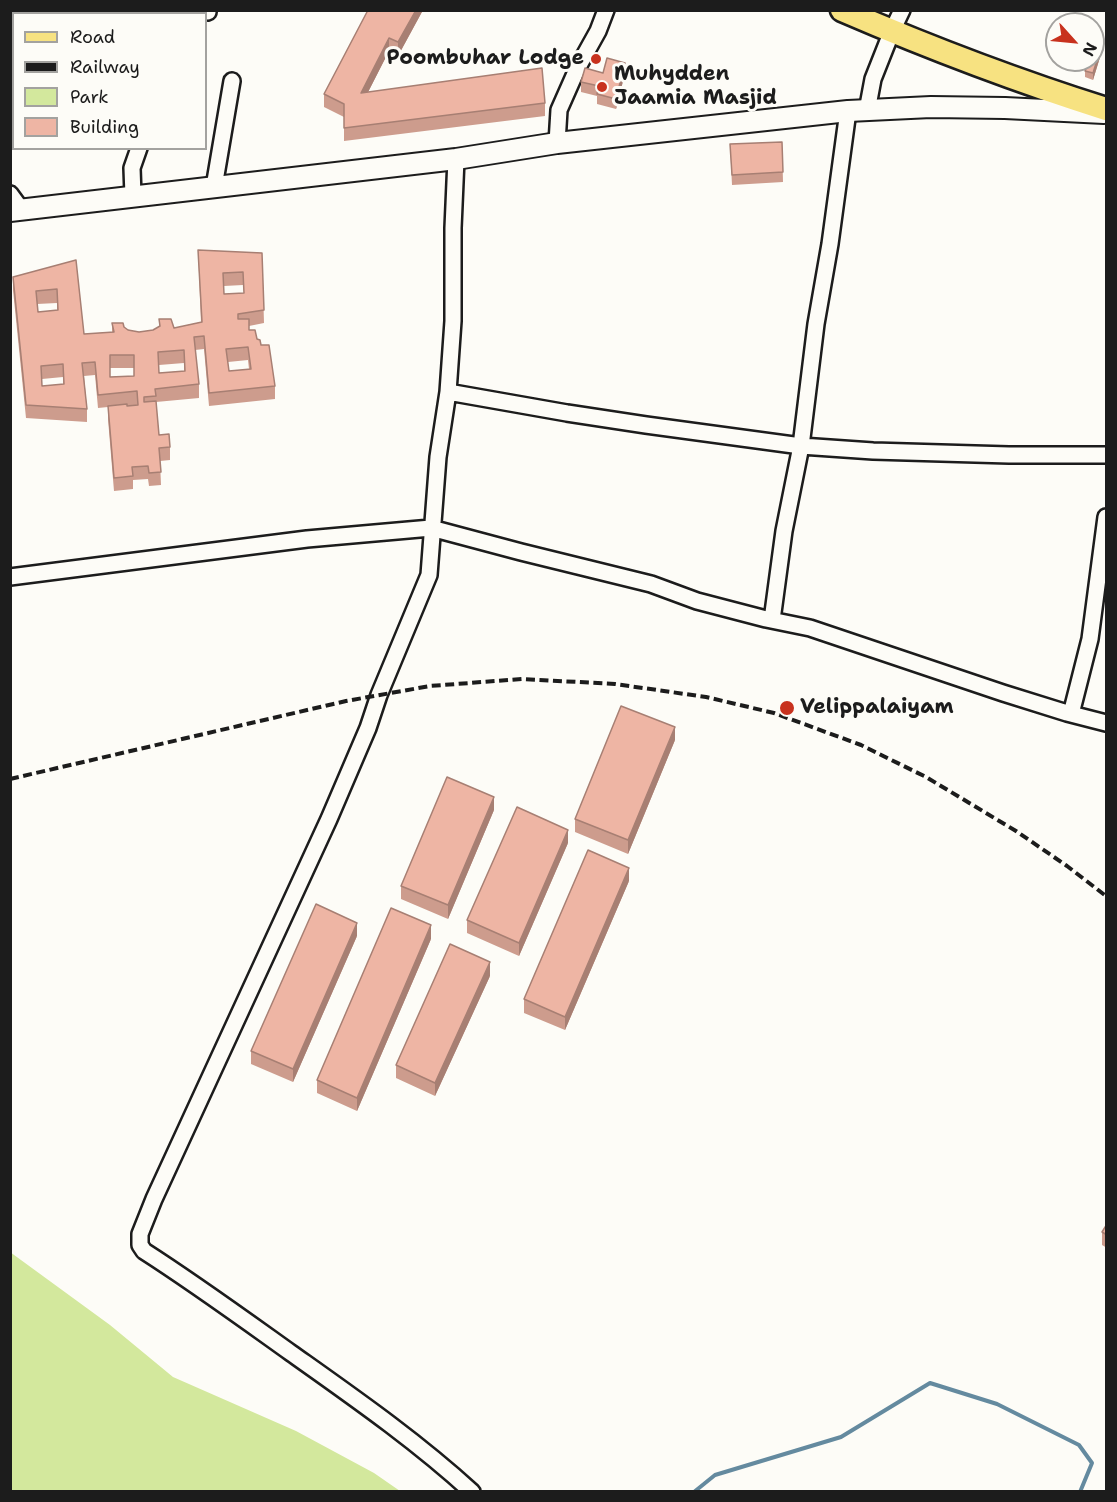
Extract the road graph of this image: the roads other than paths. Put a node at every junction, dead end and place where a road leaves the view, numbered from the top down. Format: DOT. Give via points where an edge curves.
graph roads {
  1 [pos="606,10"];
  2 [pos="842,10"];
  3 [pos="902,10"];
  4 [pos="892,32"];
  5 [pos="232,81"];
  6 [pos="858,111"];
  7 [pos="1107,111"];
  8 [pos="557,143"];
  9 [pos="138,150"];
  10 [pos="456,159"];
  11 [pos="214,187"];
  12 [pos="133,196"];
  13 [pos="14,205"];
  14 [pos="448,392"];
  15 [pos="801,446"];
  16 [pos="1107,455"];
  17 [pos="1107,517"];
  18 [pos="431,528"];
  19 [pos="10,577"];
  20 [pos="772,621"];
  21 [pos="1071,714"];
  22 [pos="1107,723"];
  23 [pos="472,1491"];
  1 -- 8 [label="street" via="559,110"];
  2 -- 4 [label="main road"];
  3 -- 4 [label="street"];
  4 -- 6 [label="street"];
  4 -- 7 [label="main road"];
  5 -- 11 [label="street"];
  6 -- 7 [label="main road" via="931,107"];
  6 -- 8 [label="main road"];
  6 -- 15 [label="street" via="830,244"];
  8 -- 10 [label="main road"];
  9 -- 12 [label="street" via="132,168"];
  10 -- 11 [label="main road"];
  10 -- 14 [label="street"];
  11 -- 12 [label="main road"];
  12 -- 13 [label="main road"];
  14 -- 15 [label="street"];
  14 -- 18 [label="street"];
  15 -- 16 [label="street"];
  15 -- 20 [label="street"];
  17 -- 21 [label="street" via="1090,639"];
  18 -- 19 [label="street" via="307,539"];
  18 -- 20 [label="street" via="651,584"];
  18 -- 23 [label="street" via="429,575 368,728 154,1199 140,1234 140,1245 383,1418"];
  20 -- 21 [label="street" via="810,628"];
  21 -- 22 [label="street"];
}
